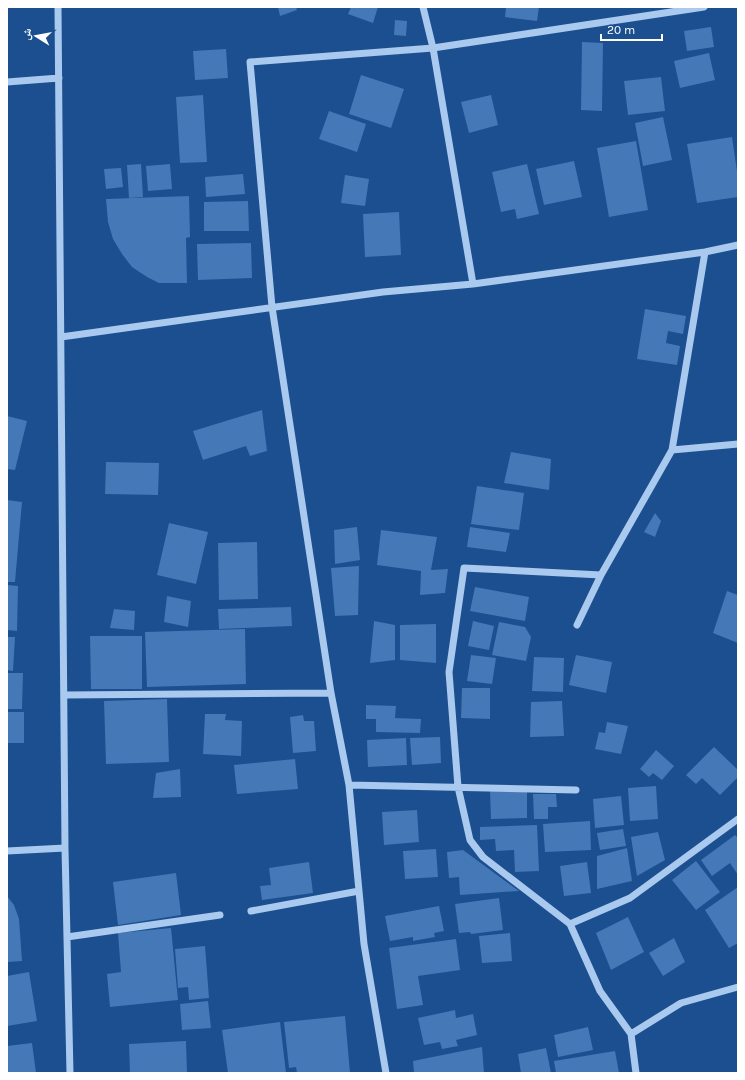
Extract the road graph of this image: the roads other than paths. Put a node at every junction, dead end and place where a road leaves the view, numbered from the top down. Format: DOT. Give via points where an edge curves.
graph roads {
  1 [pos="58,7"];
  2 [pos="423,7"];
  3 [pos="704,7"];
  4 [pos="433,48"];
  5 [pos="59,78"];
  6 [pos="7,82"];
  7 [pos="738,245"];
  8 [pos="705,252"];
  9 [pos="473,284"];
  10 [pos="272,308"];
  11 [pos="61,337"];
  12 [pos="738,444"];
  13 [pos="672,450"];
  14 [pos="601,575"];
  15 [pos="577,625"];
  16 [pos="331,693"];
  17 [pos="64,695"];
  18 [pos="349,785"];
  19 [pos="458,787"];
  20 [pos="576,790"];
  21 [pos="738,819"];
  22 [pos="65,848"];
  23 [pos="7,851"];
  24 [pos="359,891"];
  25 [pos="250,911"];
  26 [pos="220,915"];
  27 [pos="570,924"];
  28 [pos="67,937"];
  29 [pos="738,987"];
  30 [pos="631,1034"];
  31 [pos="70,1073"];
  32 [pos="386,1073"];
  33 [pos="636,1073"];
  1 -- 5 [label="street"];
  2 -- 4 [label="street"];
  3 -- 4 [label="street"];
  4 -- 9 [label="street"];
  4 -- 10 [label="street" via="250,62"];
  5 -- 6 [label="street"];
  5 -- 11 [label="street"];
  7 -- 8 [label="street"];
  8 -- 9 [label="street"];
  8 -- 13 [label="street"];
  9 -- 10 [label="street" via="383,292"];
  10 -- 11 [label="street"];
  10 -- 16 [label="street"];
  11 -- 17 [label="street"];
  12 -- 13 [label="street"];
  13 -- 14 [label="street"];
  14 -- 15 [label="street"];
  14 -- 19 [label="street" via="464,568 449,672"];
  16 -- 17 [label="street"];
  16 -- 18 [label="street"];
  17 -- 22 [label="street"];
  18 -- 19 [label="street"];
  18 -- 24 [label="street"];
  19 -- 20 [label="street"];
  19 -- 27 [label="street" via="470,840 483,857"];
  21 -- 27 [label="street" via="630,898"];
  22 -- 23 [label="street"];
  22 -- 28 [label="street"];
  24 -- 25 [label="street"];
  24 -- 32 [label="street" via="364,944"];
  26 -- 28 [label="street"];
  27 -- 30 [label="street" via="600,992"];
  28 -- 31 [label="street"];
  29 -- 30 [label="street" via="682,1003"];
  30 -- 33 [label="street"];
}
